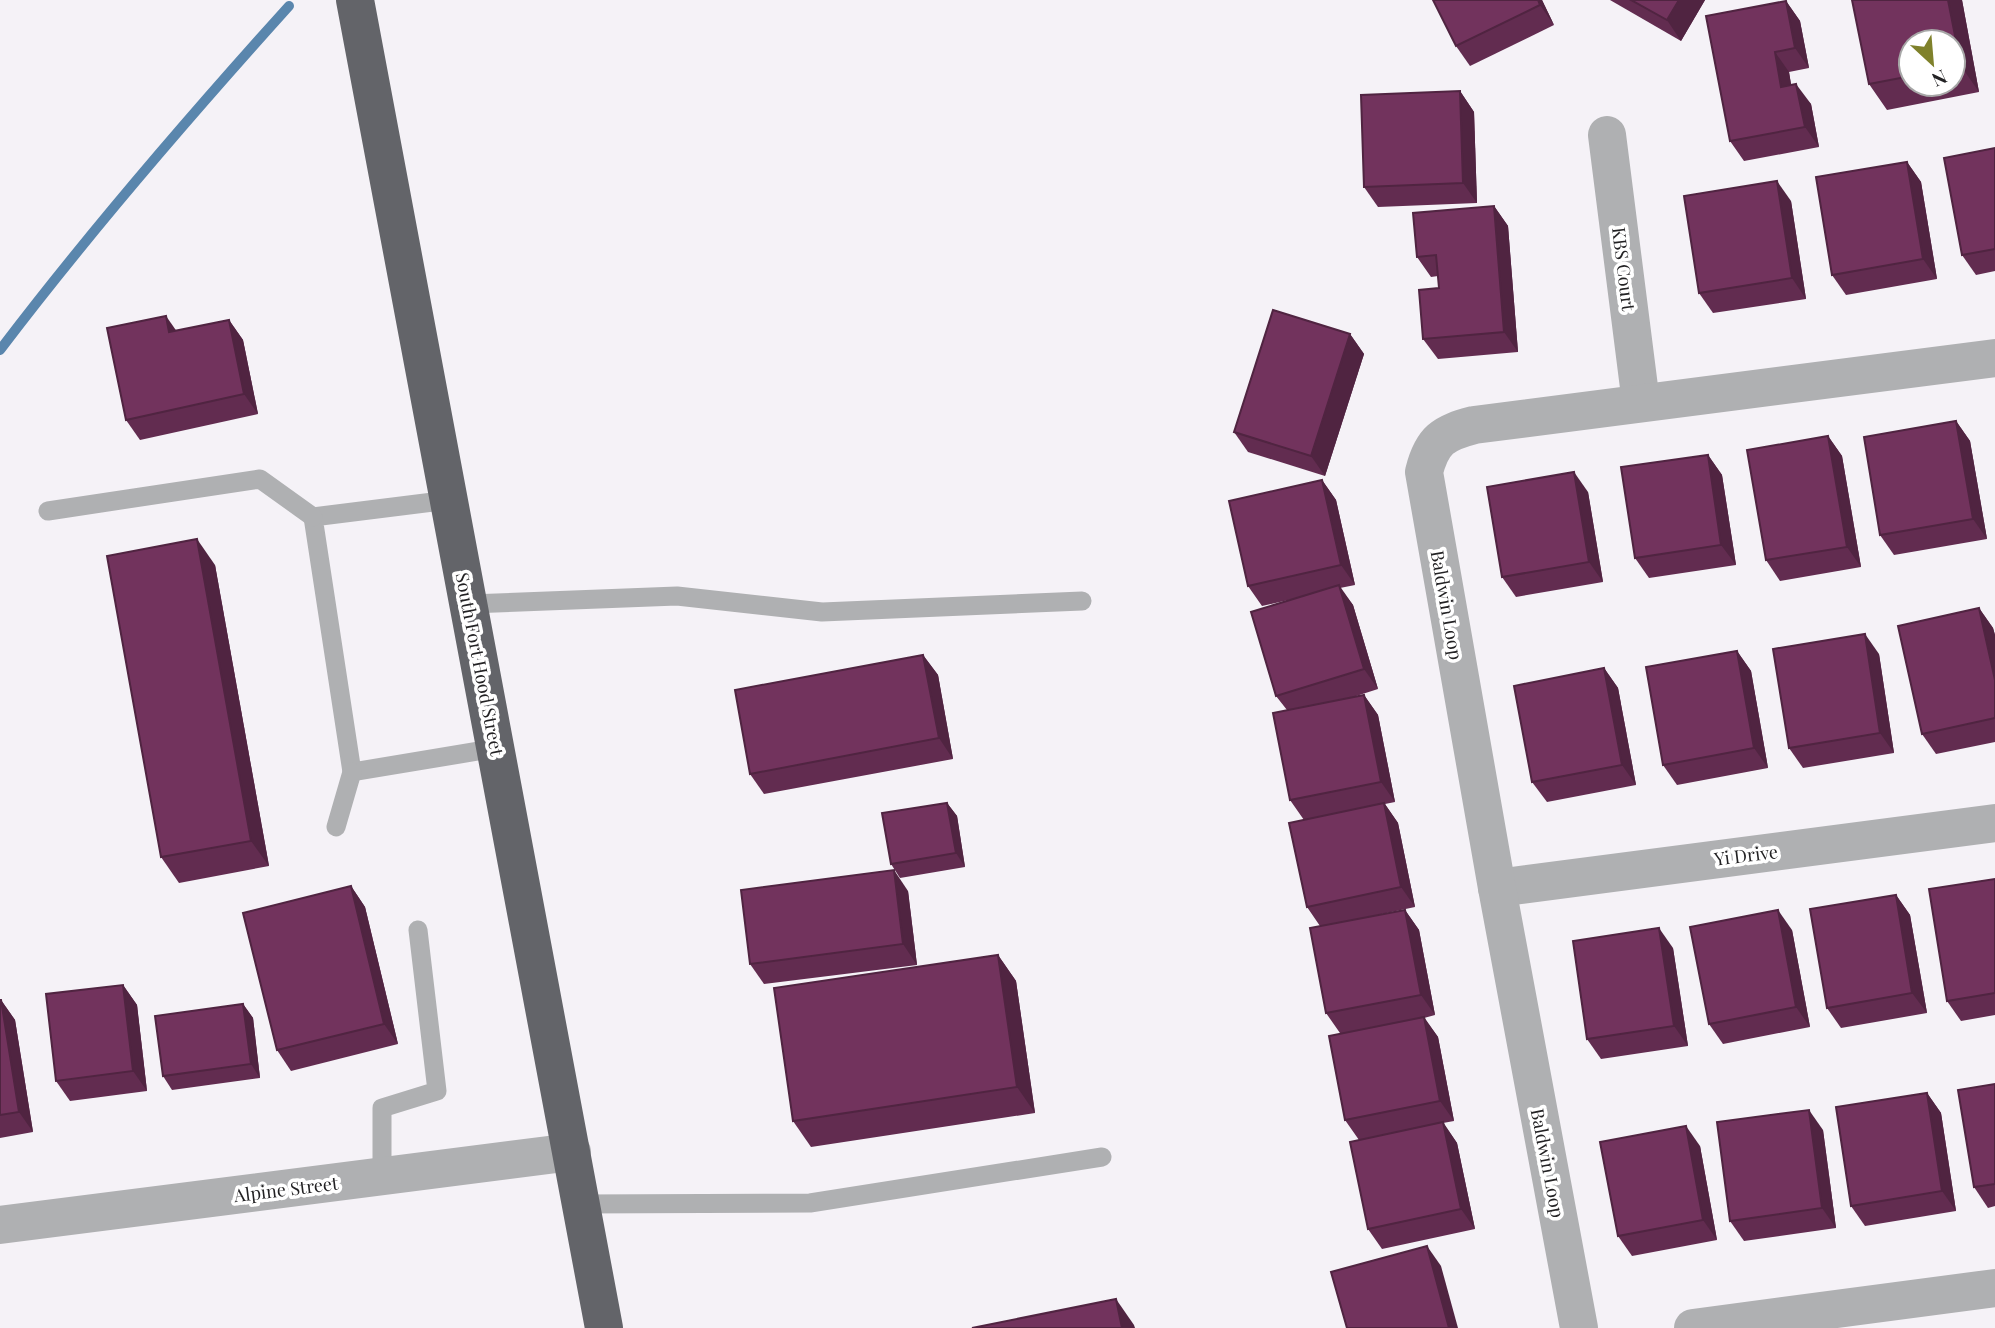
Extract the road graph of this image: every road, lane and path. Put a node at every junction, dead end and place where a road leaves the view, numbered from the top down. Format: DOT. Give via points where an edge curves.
graph roads {
  1 [pos="355,0"];
  2 [pos="1606,135"];
  3 [pos="1995,358"];
  4 [pos="1642,403"];
  5 [pos="449,500"];
  6 [pos="47,511"];
  7 [pos="313,517"];
  8 [pos="1082,601"];
  9 [pos="469,604"];
  10 [pos="496,748"];
  11 [pos="352,772"];
  12 [pos="1995,822"];
  13 [pos="336,827"];
  14 [pos="1497,888"];
  15 [pos="418,930"];
  16 [pos="572,1152"];
  17 [pos="1102,1157"];
  18 [pos="382,1176"];
  19 [pos="582,1204"];
  20 [pos="0,1225"];
  21 [pos="1995,1288"];
  22 [pos="604,1328"];
  23 [pos="1579,1328"];
  24 [pos="1693,1328"];
  1 -- 5 [label="highway, South Fort Hood Street"];
  2 -- 4 [label="street, KBS Court"];
  3 -- 4 [label="street, Baldwin Loop"];
  4 -- 14 [label="street, Baldwin Loop" via="1474,425 1438,441 1428,455 1424,472"];
  5 -- 7 [label="lane"];
  5 -- 9 [label="highway, South Fort Hood Street"];
  6 -- 7 [label="lane" via="260,479"];
  7 -- 11 [label="lane"];
  8 -- 9 [label="lane" via="822,612 677,596"];
  9 -- 10 [label="highway, South Fort Hood Street"];
  10 -- 11 [label="lane"];
  10 -- 16 [label="highway, South Fort Hood Street"];
  11 -- 13 [label="lane"];
  12 -- 14 [label="street, Yi Drive"];
  14 -- 23 [label="street, Baldwin Loop"];
  15 -- 18 [label="lane" via="437,1091 382,1108"];
  16 -- 18 [label="street, Alpine Street"];
  16 -- 19 [label="highway, South Fort Hood Street"];
  17 -- 19 [label="lane" via="810,1203"];
  18 -- 20 [label="street, Alpine Street"];
  19 -- 22 [label="highway, South Fort Hood Street"];
  21 -- 24 [label="street"];
}
